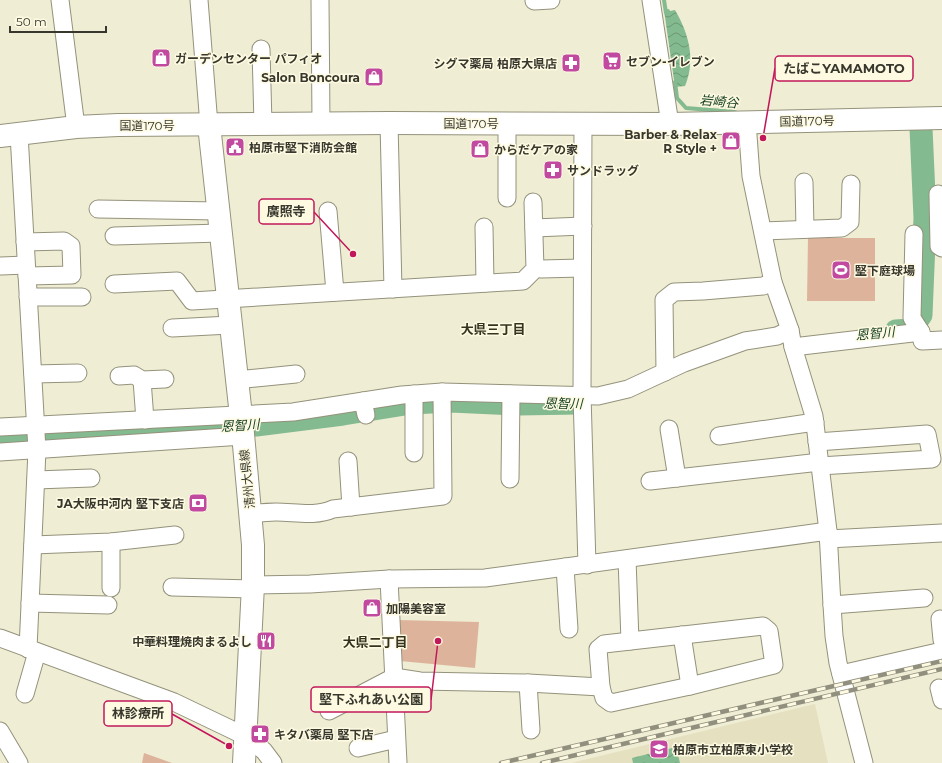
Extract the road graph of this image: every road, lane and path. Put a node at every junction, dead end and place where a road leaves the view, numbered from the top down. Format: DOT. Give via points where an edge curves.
graph roads {
  1 [pos="60,0"];
  2 [pos="199,0"];
  3 [pos="320,0"];
  4 [pos="651,0"];
  5 [pos="261,48"];
  6 [pos="942,118"];
  7 [pos="747,122"];
  8 [pos="389,123"];
  9 [pos="507,123"];
  10 [pos="583,123"];
  11 [pos="263,124"];
  12 [pos="321,124"];
  13 [pos="670,124"];
  14 [pos="209,125"];
  15 [pos="76,127"];
  16 [pos="9,135"];
  17 [pos="804,182"];
  18 [pos="851,184"];
  19 [pos="938,194"];
  20 [pos="507,198"];
  21 [pos="533,202"];
  22 [pos="98,209"];
  23 [pos="218,211"];
  24 [pos="328,211"];
  25 [pos="583,226"];
  26 [pos="484,227"];
  27 [pos="534,228"];
  28 [pos="805,229"];
  29 [pos="763,231"];
  30 [pos="221,234"];
  31 [pos="914,234"];
  32 [pos="114,236"];
  33 [pos="25,242"];
  34 [pos="942,248"];
  35 [pos="1,266"];
  36 [pos="582,268"];
  37 [pos="541,269"];
  38 [pos="27,271"];
  39 [pos="774,282"];
  40 [pos="485,283"];
  41 [pos="114,284"];
  42 [pos="393,289"];
  43 [pos="335,292"];
  44 [pos="28,297"];
  45 [pos="82,297"];
  46 [pos="228,298"];
  47 [pos="230,324"];
  48 [pos="917,326"];
  49 [pos="172,328"];
  50 [pos="792,339"];
  51 [pos="942,340"];
  52 [pos="665,372"];
  53 [pos="78,373"];
  54 [pos="33,374"];
  55 [pos="296,374"];
  56 [pos="119,376"];
  57 [pos="165,379"];
  58 [pos="142,380"];
  59 [pos="236,380"];
  60 [pos="442,398"];
  61 [pos="511,399"];
  62 [pos="414,400"];
  63 [pos="582,400"];
  64 [pos="145,420"];
  65 [pos="815,422"];
  66 [pos="242,426"];
  67 [pos="36,427"];
  68 [pos="0,428"];
  69 [pos="669,429"];
  70 [pos="719,436"];
  71 [pos="817,442"];
  72 [pos="37,448"];
  73 [pos="0,452"];
  74 [pos="414,453"];
  75 [pos="348,462"];
  76 [pos="820,464"];
  77 [pos="91,478"];
  78 [pos="678,478"];
  79 [pos="510,479"];
  80 [pos="36,480"];
  81 [pos="650,481"];
  82 [pos="351,507"];
  83 [pos="250,514"];
  84 [pos="942,533"];
  85 [pos="175,535"];
  86 [pos="828,535"];
  87 [pos="111,542"];
  88 [pos="33,545"];
  89 [pos="627,559"];
  90 [pos="587,565"];
  91 [pos="565,567"];
  92 [pos="389,579"];
  93 [pos="172,587"];
  94 [pos="253,587"];
  95 [pos="111,588"];
  96 [pos="924,598"];
  97 [pos="30,603"];
  98 [pos="108,605"];
  99 [pos="832,605"];
  100 [pos="940,619"];
  101 [pos="569,629"];
  102 [pos="682,635"];
  103 [pos="0,638"];
  104 [pos="942,640"];
  105 [pos="630,641"];
  106 [pos="32,650"];
  107 [pos="942,651"];
  108 [pos="841,674"];
  109 [pos="394,677"];
  110 [pos="528,683"];
  111 [pos="690,686"];
  112 [pos="601,687"];
  113 [pos="25,694"];
  114 [pos="329,710"];
  115 [pos="531,730"];
  116 [pos="0,732"];
  117 [pos="245,736"];
  118 [pos="396,739"];
  119 [pos="358,748"];
  120 [pos="19,763"];
  121 [pos="244,763"];
  122 [pos="273,763"];
  123 [pos="398,763"];
  124 [pos="864,763"];
  1 -- 15 [label="street"];
  2 -- 14 [label="street"];
  3 -- 12 [label="street"];
  4 -- 13 [label="street"];
  5 -- 11 [label="street"];
  6 -- 7 [label="main road, 国道170号"];
  7 -- 13 [label="main road, 国道170号"];
  7 -- 29 [label="street" via="751,176"];
  8 -- 9 [label="main road, 国道170号"];
  8 -- 12 [label="main road, 国道170号"];
  8 -- 42 [label="street"];
  9 -- 10 [label="main road, 国道170号"];
  9 -- 20 [label="street"];
  10 -- 13 [label="main road, 国道170号"];
  10 -- 25 [label="street"];
  11 -- 12 [label="main road, 国道170号"];
  11 -- 14 [label="main road, 国道170号"];
  14 -- 15 [label="main road, 国道170号"];
  14 -- 23 [label="main road, 清州大県線"];
  15 -- 16 [label="main road, 国道170号"];
  16 -- 33 [label="street"];
  17 -- 28 [label="street"];
  18 -- 28 [label="street" via="850,222 842,228"];
  19 -- 34 [label="street" via="939,246"];
  21 -- 27 [label="street"];
  22 -- 23 [label="street"];
  23 -- 30 [label="main road, 清州大県線"];
  24 -- 43 [label="street"];
  25 -- 27 [label="street"];
  25 -- 36 [label="street"];
  26 -- 40 [label="street"];
  27 -- 40 [label="street" via="535,268 523,281"];
  28 -- 29 [label="street"];
  29 -- 39 [label="street"];
  30 -- 32 [label="street"];
  30 -- 46 [label="main road, 清州大県線"];
  31 -- 48 [label="street"];
  33 -- 38 [label="street"];
  33 -- 38 [label="street" via="64,241 71,246 72,275"];
  35 -- 38 [label="street"];
  36 -- 37 [label="street"];
  36 -- 63 [label="street"];
  38 -- 44 [label="street"];
  39 -- 50 [label="street"];
  39 -- 52 [label="street" via="762,286 674,292 664,300"];
  40 -- 42 [label="street"];
  41 -- 46 [label="street" via="177,281 192,301"];
  42 -- 43 [label="street"];
  43 -- 46 [label="street"];
  44 -- 45 [label="street"];
  44 -- 54 [label="street"];
  46 -- 47 [label="main road, 清州大県線"];
  47 -- 49 [label="street"];
  47 -- 59 [label="main road, 清州大県線"];
  48 -- 50 [label="street"];
  48 -- 51 [label="street" via="922,341"];
  50 -- 52 [label="street" via="777,336 745,341"];
  50 -- 65 [label="street"];
  52 -- 63 [label="street" via="628,389"];
  53 -- 54 [label="street"];
  54 -- 67 [label="street"];
  55 -- 59 [label="street"];
  56 -- 58 [label="street" via="134,376"];
  57 -- 58 [label="street"];
  58 -- 64 [label="street"];
  59 -- 66 [label="main road, 清州大県線"];
  60 -- 61 [label="street"];
  60 -- 62 [label="street"];
  60 -- 82 [label="street" via="443,496"];
  61 -- 63 [label="street"];
  61 -- 79 [label="street"];
  62 -- 66 [label="street" via="365,408 293,412"];
  62 -- 74 [label="street"];
  63 -- 90 [label="street"];
  64 -- 66 [label="street"];
  64 -- 67 [label="street"];
  65 -- 70 [label="street"];
  65 -- 71 [label="street"];
  66 -- 72 [label="street"];
  66 -- 83 [label="main road, 清州大県線"];
  67 -- 68 [label="street"];
  67 -- 72 [label="street"];
  69 -- 78 [label="street"];
  71 -- 76 [label="street"];
  71 -- 76 [label="street" via="927,434 932,459"];
  72 -- 73 [label="street"];
  72 -- 80 [label="street"];
  75 -- 82 [label="street"];
  76 -- 78 [label="street"];
  76 -- 86 [label="street"];
  77 -- 80 [label="street"];
  78 -- 81 [label="street"];
  80 -- 88 [label="street"];
  82 -- 83 [label="street" via="300,514"];
  83 -- 94 [label="main road, 清州大県線"];
  84 -- 86 [label="street"];
  85 -- 87 [label="street"];
  86 -- 89 [label="street"];
  86 -- 99 [label="street"];
  87 -- 88 [label="street"];
  87 -- 95 [label="street"];
  88 -- 97 [label="street"];
  89 -- 90 [label="street"];
  89 -- 105 [label="street"];
  90 -- 91 [label="street"];
  91 -- 92 [label="street" via="485,578"];
  91 -- 101 [label="street"];
  92 -- 94 [label="street"];
  92 -- 109 [label="street"];
  93 -- 94 [label="street"];
  94 -- 117 [label="main road, 清州大県線"];
  96 -- 99 [label="street"];
  97 -- 98 [label="street"];
  97 -- 106 [label="street"];
  99 -- 108 [label="street" via="834,636"];
  100 -- 104 [label="street"];
  102 -- 105 [label="street"];
  102 -- 111 [label="street"];
  102 -- 111 [label="street" via="763,626 770,632 774,665"];
  103 -- 106 [label="street"];
  105 -- 112 [label="street" via="604,644 598,649"];
  106 -- 113 [label="street"];
  106 -- 117 [label="street" via="174,702"];
  107 -- 108 [label="street"];
  108 -- 124 [label="street"];
  109 -- 110 [label="street" via="420,681"];
  109 -- 114 [label="street"];
  109 -- 118 [label="street"];
  110 -- 112 [label="street"];
  110 -- 115 [label="street"];
  111 -- 112 [label="street" via="611,703 604,698"];
  116 -- 120 [label="street"];
  117 -- 121 [label="main road, 清州大県線"];
  117 -- 122 [label="street" via="264,751"];
  118 -- 119 [label="street"];
  118 -- 123 [label="street"];
}
